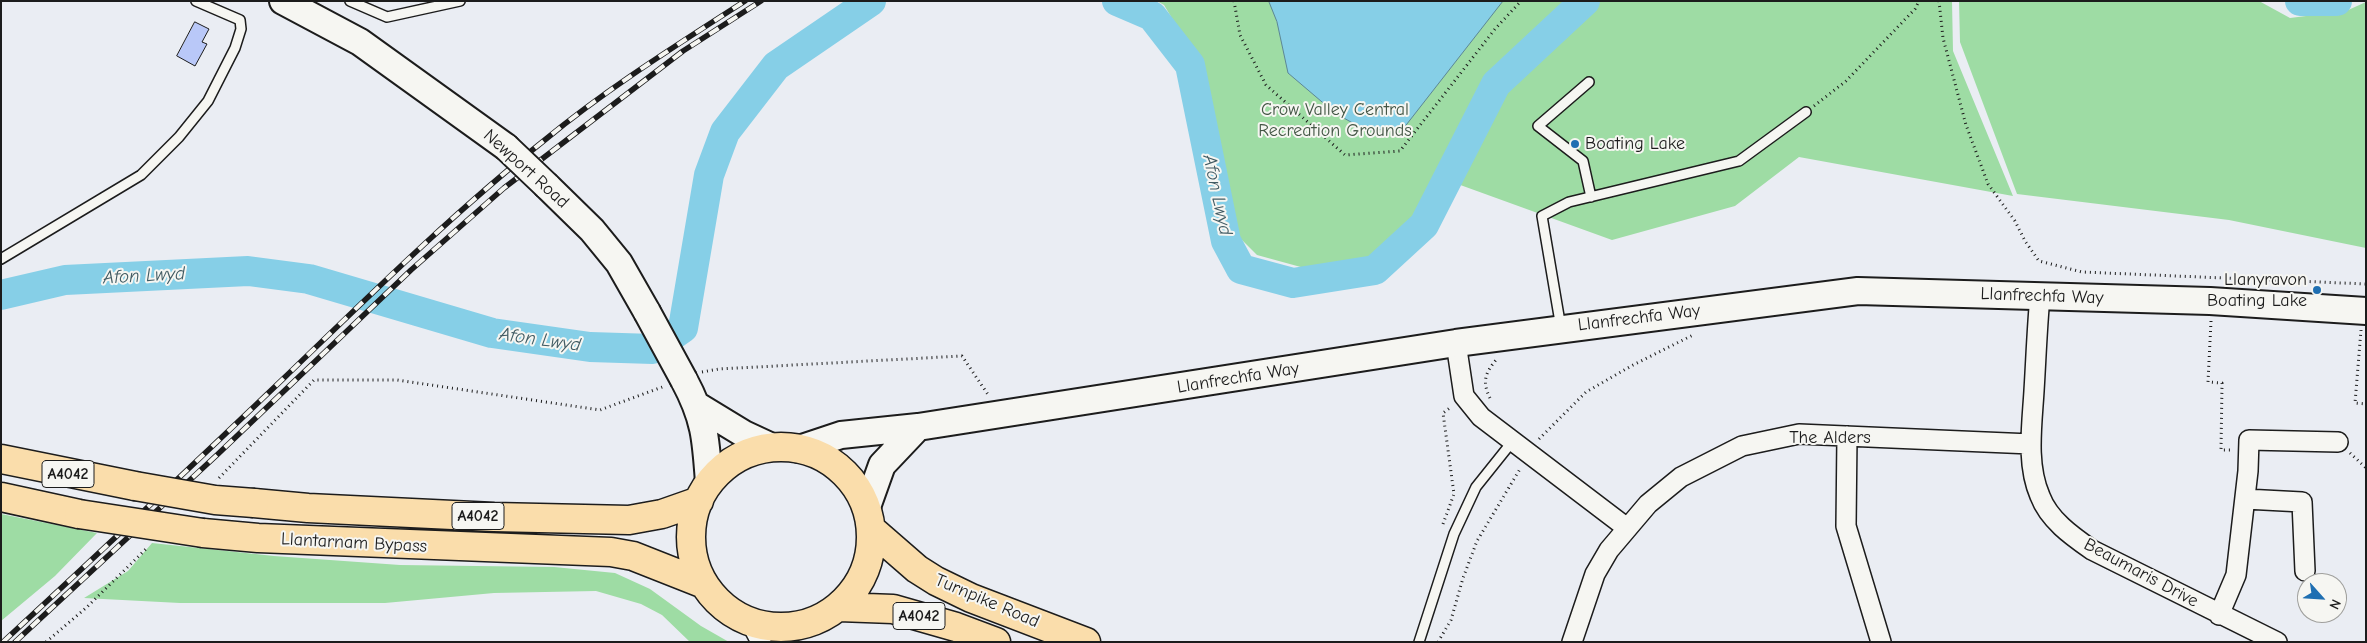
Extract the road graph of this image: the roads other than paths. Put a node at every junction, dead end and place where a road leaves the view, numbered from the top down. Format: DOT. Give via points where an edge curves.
graph roads {
  1 [pos="196,1"];
  2 [pos="283,1"];
  3 [pos="350,1"];
  4 [pos="460,1"];
  5 [pos="372,6"];
  6 [pos="1589,82"];
  7 [pos="1806,112"];
  8 [pos="1591,197"];
  9 [pos="1,259"];
  10 [pos="2040,296"];
  11 [pos="2363,320"];
  12 [pos="1561,328"];
  13 [pos="1456,343"];
  14 [pos="698,406"];
  15 [pos="918,427"];
  16 [pos="1847,436"];
  17 [pos="1512,442"];
  18 [pos="2338,442"];
  19 [pos="2031,444"];
  20 [pos="772,447"];
  21 [pos="800,449"];
  22 [pos="1,459"];
  23 [pos="704,492"];
  24 [pos="1,497"];
  25 [pos="2245,499"];
  26 [pos="869,518"];
  27 [pos="1627,528"];
  28 [pos="2305,570"];
  29 [pos="704,584"];
  30 [pos="838,607"];
  31 [pos="2220,615"];
  32 [pos="755,632"];
  33 [pos="996,642"];
  34 [pos="1086,642"];
  35 [pos="1418,642"];
  36 [pos="1572,642"];
  37 [pos="1881,642"];
  38 [pos="2277,642"];
  1 -- 9 [label="lane" via="240,20 241,29 235,48 208,100 179,137 141,175"];
  2 -- 14 [label="street, Newport Road, bridge" via="360,42 506,147 547,186 592,230 618,264"];
  3 -- 5 [label="lane"];
  4 -- 5 [label="lane" via="387,17"];
  6 -- 8 [label="lane" via="1538,126 1582,161"];
  7 -- 8 [label="lane" via="1739,161"];
  8 -- 12 [label="lane" via="1568,202 1542,216"];
  10 -- 11 [label="street, Llanfrechfa Way" via="2210,301"];
  10 -- 12 [label="street, Llanfrechfa Way" via="1858,291"];
  10 -- 19 [label="street, Beaumaris Drive"];
  12 -- 13 [label="street, Llanfrechfa Way"];
  13 -- 15 [label="street, Llanfrechfa Way"];
  13 -- 17 [label="street" via="1464,396 1481,417"];
  14 -- 20 [label="street"];
  14 -- 23 [label="street, Newport Road" via="706,434"];
  15 -- 21 [label="street, Llanfrechfa Way" via="841,435"];
  15 -- 26 [label="street" via="882,466"];
  16 -- 19 [label="street, The Alders"];
  16 -- 27 [label="street, The Alders" via="1799,434 1742,446 1681,478 1648,504"];
  16 -- 37 [label="street" via="1846,526"];
  17 -- 27 [label="street"];
  17 -- 35 [label="lane" via="1476,487 1454,534"];
  18 -- 25 [label="street" via="2249,440"];
  19 -- 31 [label="street, Beaumaris Drive" via="2033,475 2040,498 2071,535 2092,550"];
  20 -- 21 [label="highway"];
  20 -- 23 [label="highway" via="737,458 722,469"];
  21 -- 26 [label="highway" via="817,454 847,475 859,490"];
  22 -- 23 [label="highway, Llantarnam Bypass / A4042, bridge" via="215,500 494,517 628,520 662,514"];
  23 -- 29 [label="highway" via="693,521 692,543 695,564"];
  24 -- 29 [label="highway, Llantarnam Bypass / A4042, bridge" via="79,514 203,533 268,539 611,552 633,556"];
  25 -- 28 [label="street" via="2302,502"];
  25 -- 31 [label="street" via="2236,575"];
  26 -- 30 [label="highway" via="870,551 864,572 854,591"];
  26 -- 34 [label="highway, Turnpike Road / A4042" via="917,569 936,581 971,598"];
  27 -- 36 [label="street, The Alders" via="1595,574"];
  29 -- 32 [label="highway" via="716,600"];
  30 -- 32 [label="highway" via="818,619 796,626"];
  30 -- 33 [label="highway, Turnpike Road / A4042" via="893,609"];
  31 -- 38 [label="street, Beaumaris Drive"];
}
